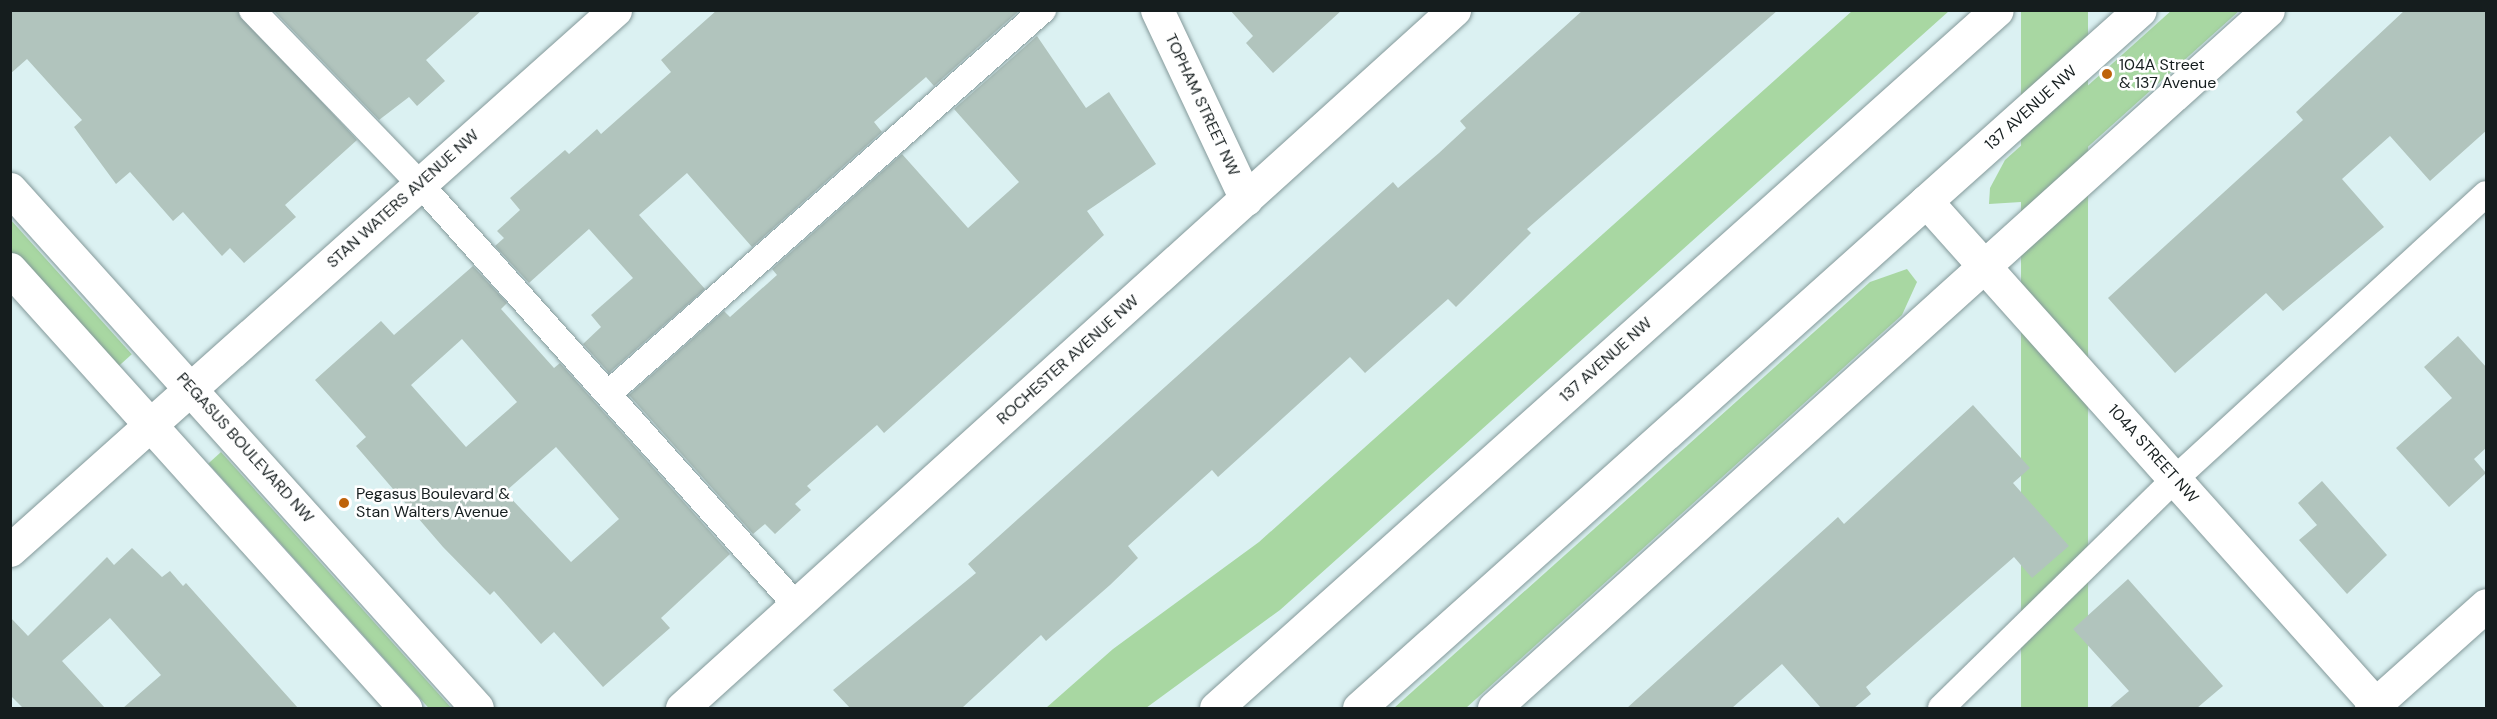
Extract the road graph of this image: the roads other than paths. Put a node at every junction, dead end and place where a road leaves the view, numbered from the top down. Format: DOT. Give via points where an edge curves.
graph roads {
  1 [pos="252,10"];
  2 [pos="615,10"];
  3 [pos="1043,10"];
  4 [pos="1157,10"];
  5 [pos="1454,10"];
  6 [pos="1997,10"];
  7 [pos="2140,10"];
  8 [pos="2268,10"];
  9 [pos="420,184"];
  10 [pos="10,189"];
  11 [pos="2487,194"];
  12 [pos="1246,199"];
  13 [pos="1926,201"];
  14 [pos="1985,268"];
  15 [pos="10,269"];
  16 [pos="192,389"];
  17 [pos="609,393"];
  18 [pos="151,426"];
  19 [pos="2176,478"];
  20 [pos="10,550"];
  21 [pos="796,605"];
  22 [pos="2487,605"];
  23 [pos="2375,707"];
  24 [pos="405,708"];
  25 [pos="477,708"];
  26 [pos="682,708"];
  27 [pos="1216,708"];
  28 [pos="1359,708"];
  29 [pos="1494,708"];
  30 [pos="1941,708"];
  1 -- 9 [label="lane"];
  2 -- 9 [label="street, STAN WATERS AVENUE NW"];
  3 -- 17 [label="lane"];
  4 -- 12 [label="street, TOPHAM STREET NW"];
  5 -- 12 [label="street, ROCHESTER AVENUE NW"];
  6 -- 27 [label="street, 137 AVENUE NW"];
  7 -- 13 [label="street, 137 AVENUE NW"];
  8 -- 14 [label="street"];
  9 -- 16 [label="street, STAN WATERS AVENUE NW"];
  9 -- 17 [label="lane"];
  10 -- 16 [label="street, PEGASUS BOULEVARD NW"];
  11 -- 19 [label="lane"];
  12 -- 21 [label="street, ROCHESTER AVENUE NW"];
  13 -- 14 [label="street, 104A STREET NW"];
  13 -- 28 [label="street, 137 AVENUE NW"];
  14 -- 19 [label="street, 104A STREET NW"];
  14 -- 29 [label="street"];
  15 -- 18 [label="street"];
  16 -- 18 [label="street, STAN WATERS AVENUE NW"];
  16 -- 25 [label="street, PEGASUS BOULEVARD NW"];
  17 -- 21 [label="lane"];
  18 -- 20 [label="street, STAN WATERS AVENUE NW"];
  18 -- 24 [label="street"];
  19 -- 23 [label="street, 104A STREET NW"];
  19 -- 30 [label="lane"];
  21 -- 26 [label="street, ROCHESTER AVENUE NW"];
  22 -- 23 [label="street"];
}
